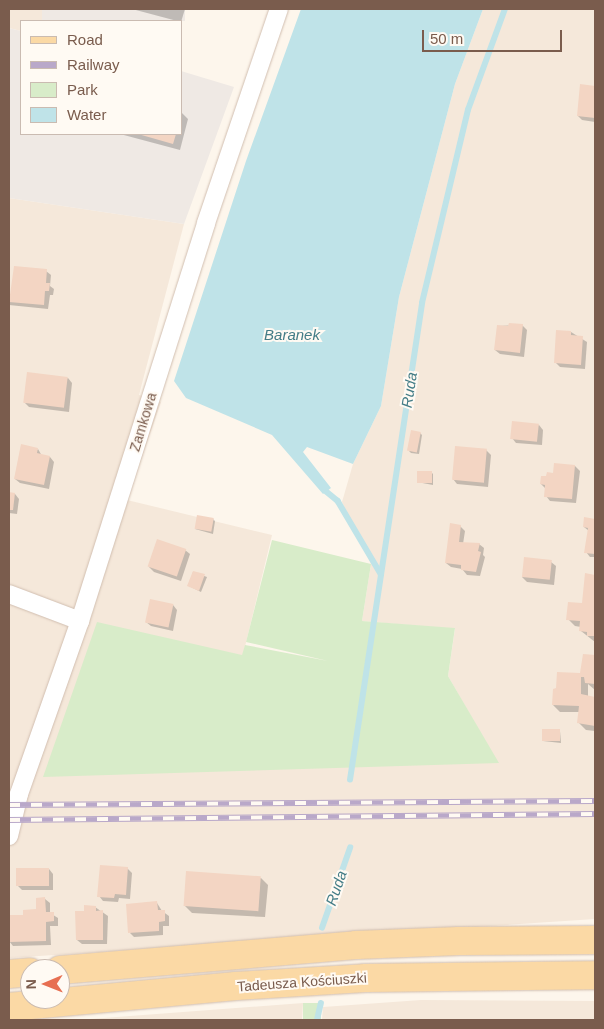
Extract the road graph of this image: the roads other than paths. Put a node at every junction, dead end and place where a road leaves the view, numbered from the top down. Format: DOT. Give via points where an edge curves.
graph roads {
  1 [pos="279,9"];
  2 [pos="9,594"];
  3 [pos="80,621"];
  4 [pos="9,836"];
  5 [pos="595,940"];
  6 [pos="70,969"];
  7 [pos="595,975"];
  8 [pos="9,1007"];
  1 -- 3 [label="street, Zamkowa" via="206,223"];
  2 -- 3 [label="street"];
  3 -- 4 [label="street, Zamkowa" via="19,794"];
  5 -- 6 [label="main road" via="460,940 356,945"];
  7 -- 8 [label="main road, Tadeusza Kościuszki" via="356,978"];
}
